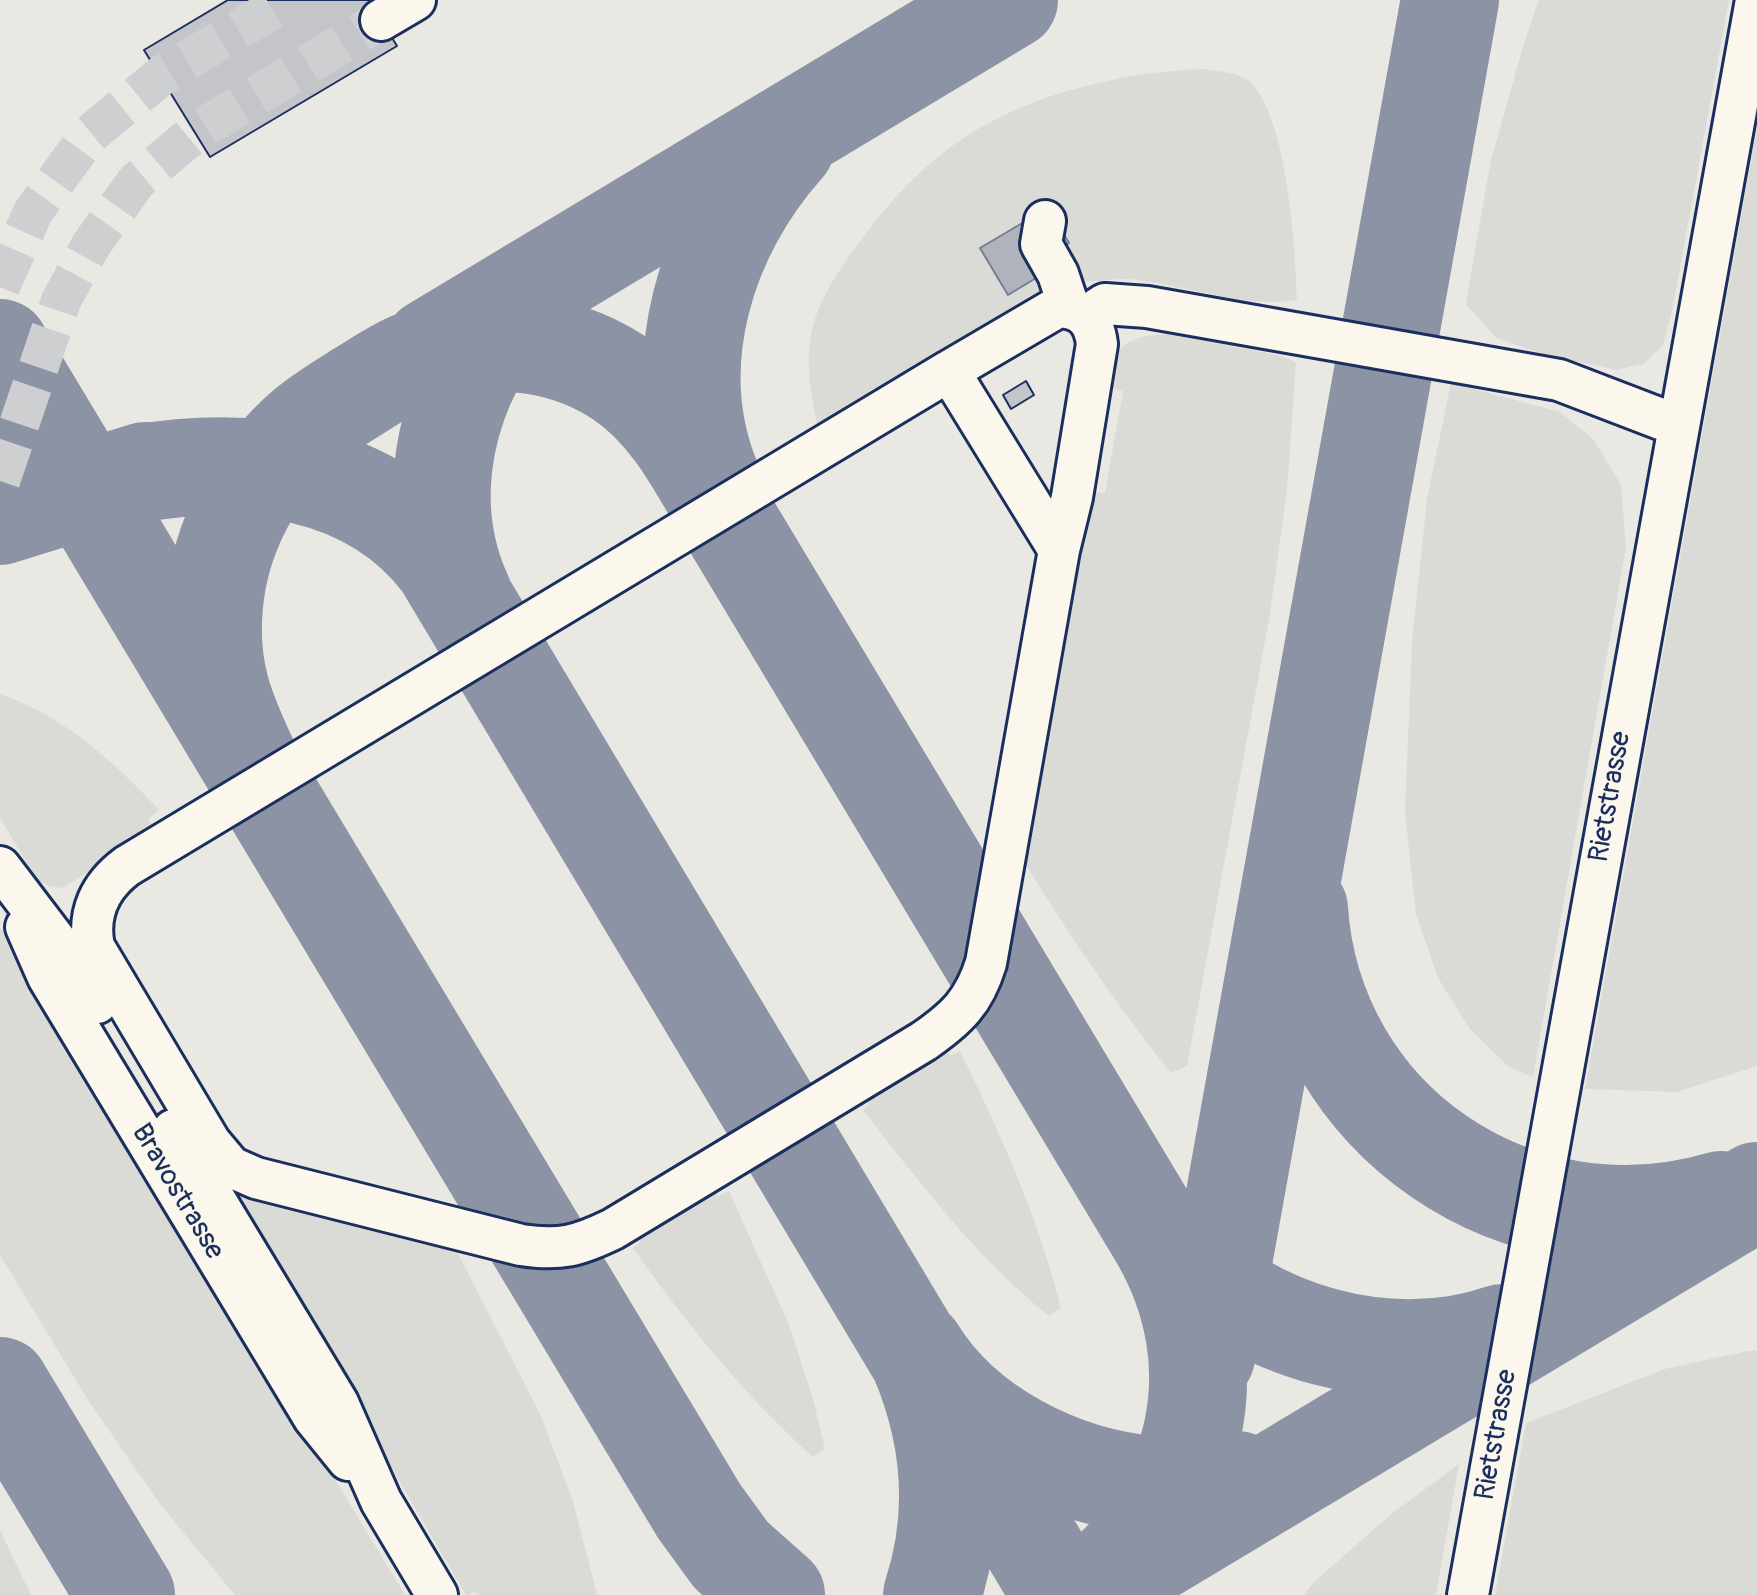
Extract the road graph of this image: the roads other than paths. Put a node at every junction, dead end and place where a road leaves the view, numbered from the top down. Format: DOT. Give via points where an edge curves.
graph roads {
  1 [pos="415,0"];
  2 [pos="1756,0"];
  3 [pos="381,20"];
  4 [pos="1045,221"];
  5 [pos="1078,312"];
  6 [pos="949,371"];
  7 [pos="1679,426"];
  8 [pos="1059,550"];
  9 [pos="0,867"];
  10 [pos="437,1595"];
  11 [pos="1468,1595"];
  1 -- 3 [label="lane"];
  2 -- 7 [label="lane, Rietstrasse"];
  4 -- 5 [label="lane" via="1041,244"];
  5 -- 6 [label="lane" via="1058,307 1049,311"];
  5 -- 7 [label="lane" via="1105,304 1147,307 1559,380"];
  5 -- 8 [label="lane" via="1093,324 1097,344"];
  6 -- 8 [label="lane"];
  6 -- 8 [label="lane" via="115,875 94,907 94,947 210,1142 231,1167 256,1178 521,1245 562,1248 613,1229 933,1035 964,1009 986,963"];
  7 -- 11 [label="lane, Rietstrasse"];
  9 -- 10 [label="lane, Bravostrasse" via="73,963 338,1403 381,1501"];
}
